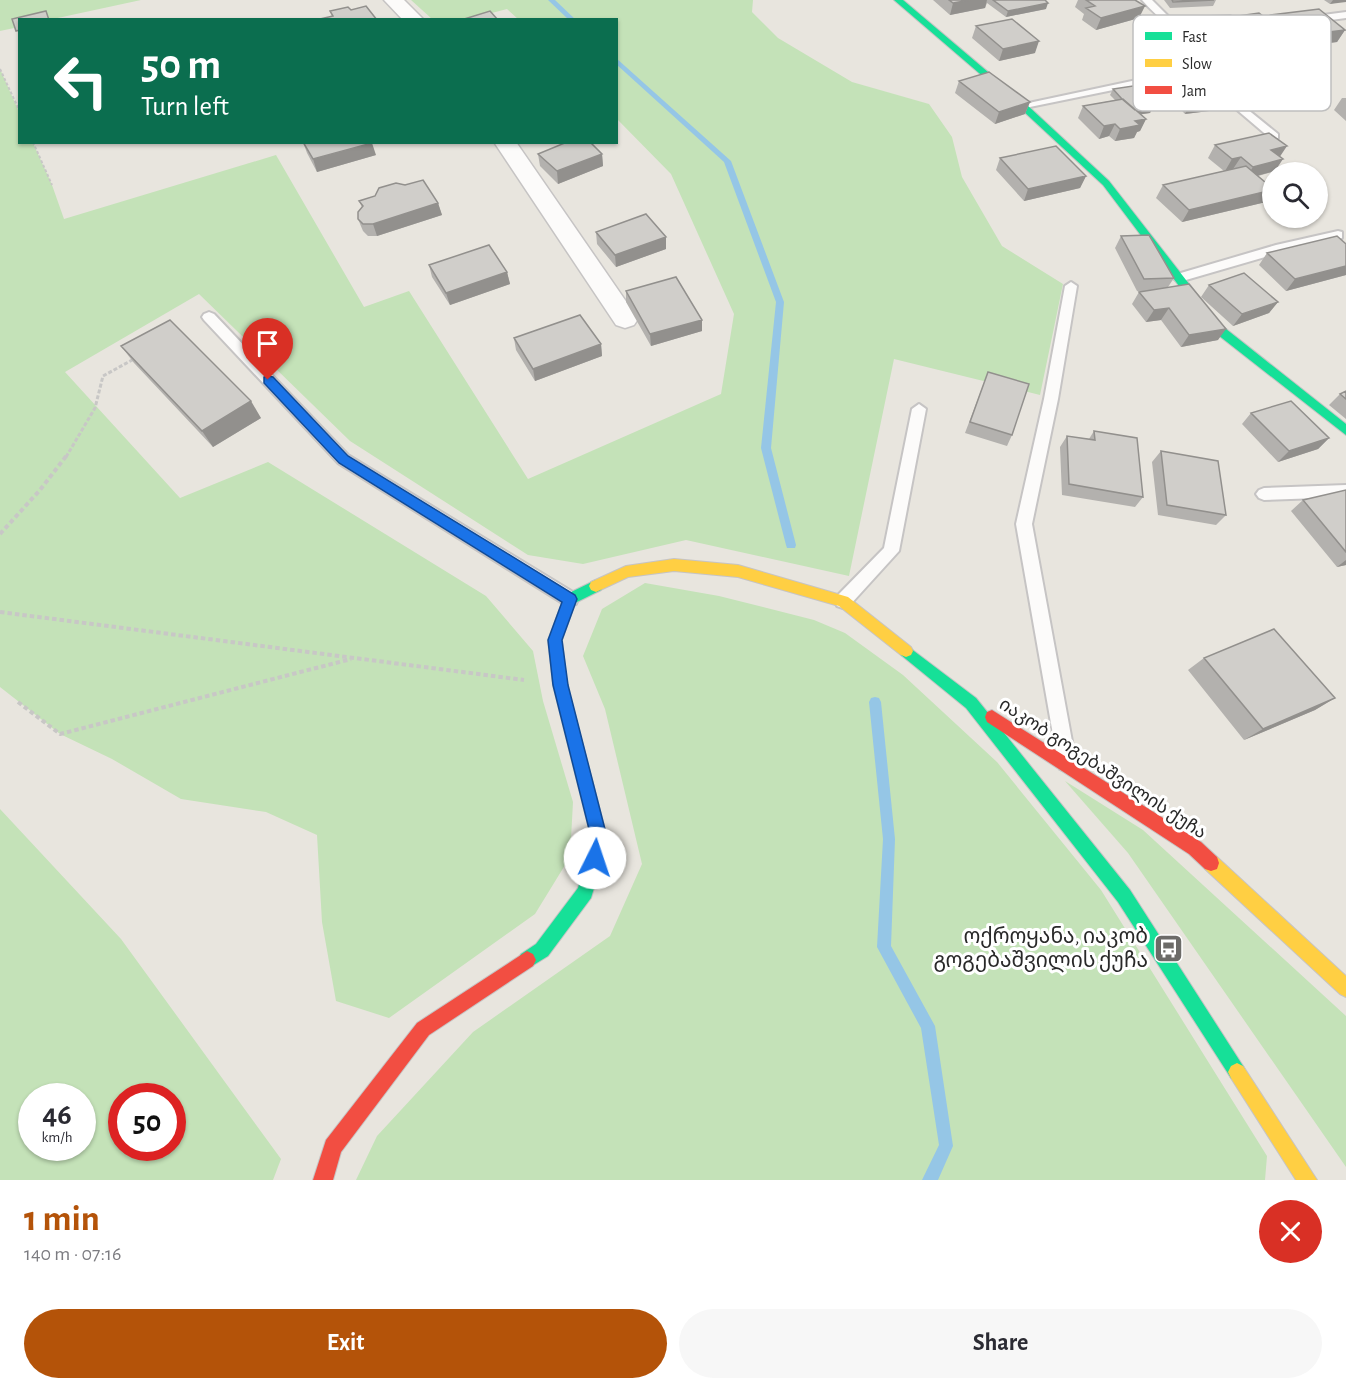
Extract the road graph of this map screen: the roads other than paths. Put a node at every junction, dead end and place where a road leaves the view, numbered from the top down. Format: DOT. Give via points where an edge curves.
graph roads {
  1 [pos="393,0"];
  2 [pos="898,0"];
  3 [pos="1147,0"];
  4 [pos="1161,15"];
  5 [pos="1346,15"];
  6 [pos="1331,17"];
  7 [pos="413,18"];
  8 [pos="1133,89"];
  9 [pos="1024,107"];
  10 [pos="1245,111"];
  11 [pos="1274,136"];
  12 [pos="506,144"];
  13 [pos="1338,236"];
  14 [pos="1179,278"];
  15 [pos="1071,286"];
  16 [pos="209,317"];
  17 [pos="625,319"];
  18 [pos="919,409"];
  19 [pos="1346,430"];
  20 [pos="1346,491"];
  21 [pos="1264,494"];
  22 [pos="570,599"];
  23 [pos="843,601"];
  24 [pos="970,703"];
  25 [pos="1067,764"];
  26 [pos="1346,987"];
  27 [pos="323,1180"];
  28 [pos="1307,1180"];
  1 -- 7 [label="street"];
  2 -- 9 [label="street"];
  3 -- 4 [label="lane"];
  5 -- 6 [label="lane"];
  8 -- 9 [label="lane"];
  9 -- 14 [label="street" via="1106,183"];
  10 -- 11 [label="lane"];
  12 -- 17 [label="street"];
  13 -- 14 [label="lane" via="1280,248"];
  14 -- 19 [label="street" via="1217,328"];
  15 -- 25 [label="lane" via="1024,524"];
  16 -- 22 [label="lane" via="343,459"];
  18 -- 23 [label="lane" via="891,551"];
  20 -- 21 [label="lane"];
  22 -- 23 [label="street" via="626,572 674,565 738,571"];
  22 -- 27 [label="street" via="555,640 560,685 600,841 585,892 542,950 423,1029 333,1147"];
  23 -- 24 [label="street"];
  24 -- 25 [label="street, იაკობ გოგებაშვილის ქუჩა"];
  24 -- 28 [label="street" via="1124,896"];
  25 -- 26 [label="street, იაკობ გოგებაშვილის ქუჩა" via="1195,848"];
}
